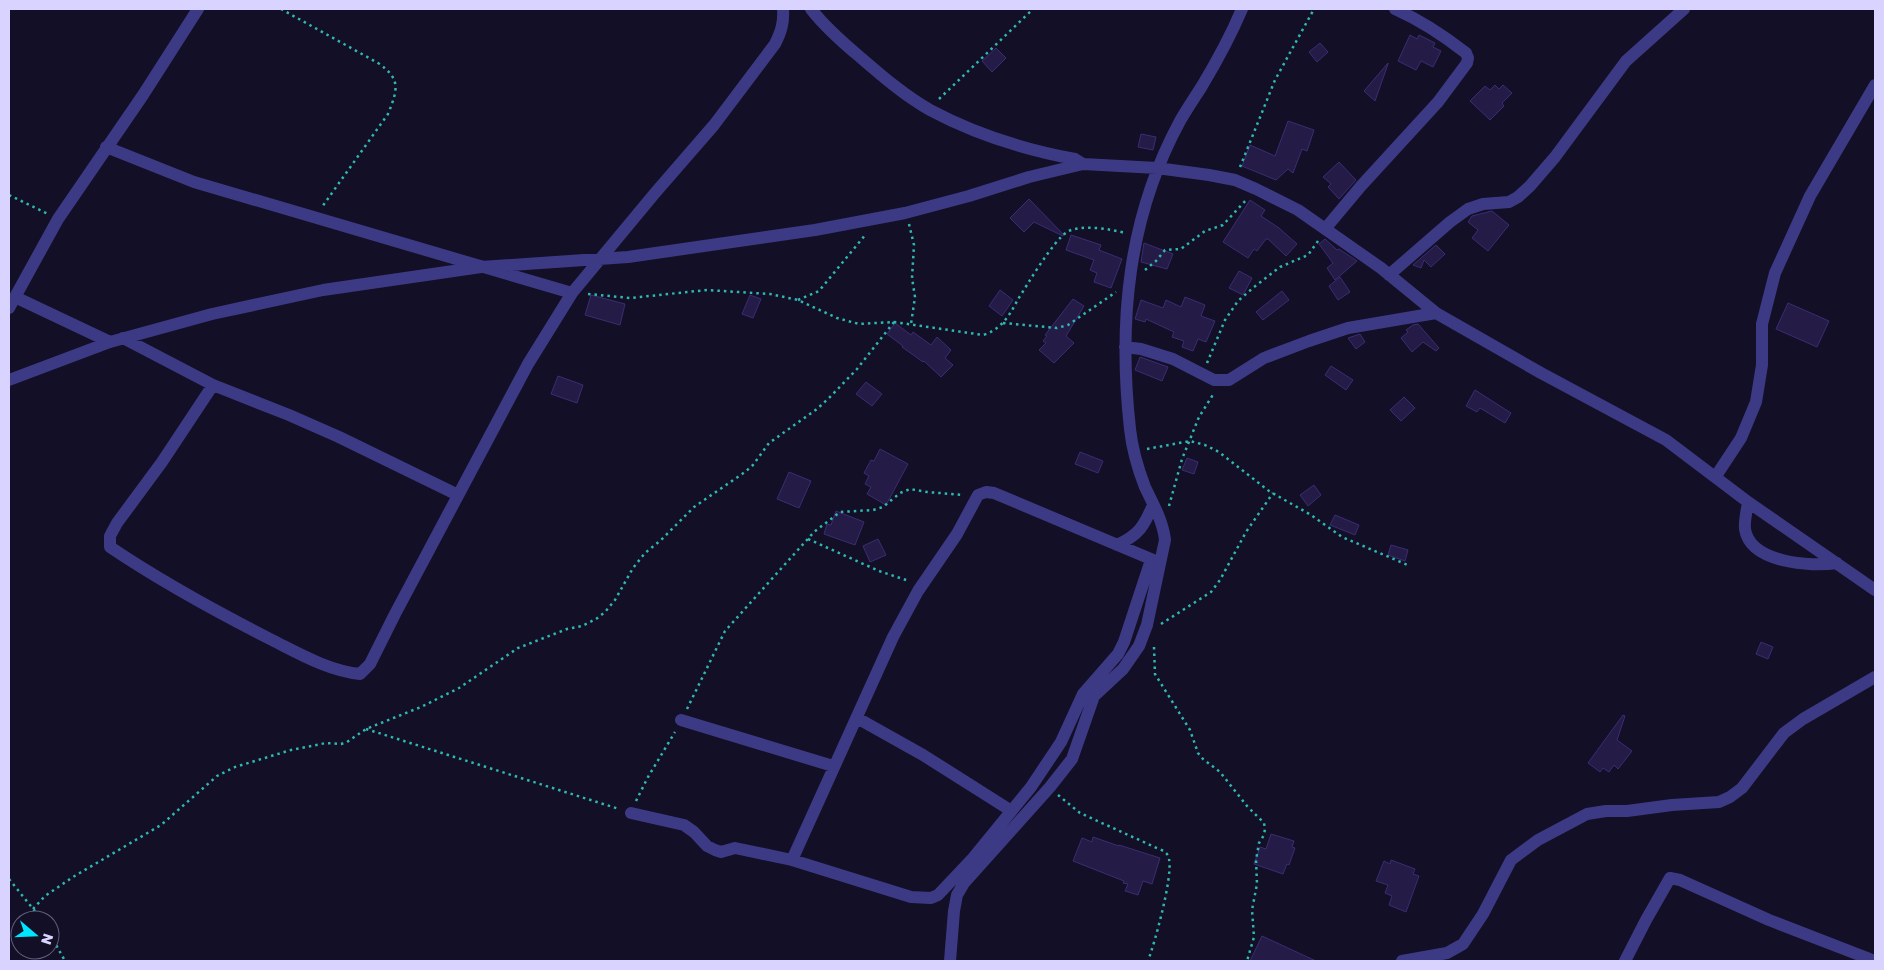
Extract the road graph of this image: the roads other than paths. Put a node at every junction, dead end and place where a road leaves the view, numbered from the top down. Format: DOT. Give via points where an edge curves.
graph roads {
  1 [pos="198,9"];
  2 [pos="783,9"];
  3 [pos="811,9"];
  4 [pos="1242,9"];
  5 [pos="1396,9"];
  6 [pos="1684,9"];
  7 [pos="1875,85"];
  8 [pos="106,147"];
  9 [pos="1083,164"];
  10 [pos="1157,168"];
  11 [pos="1326,229"];
  12 [pos="599,259"];
  13 [pos="481,267"];
  14 [pos="1390,275"];
  15 [pos="572,293"];
  16 [pos="15,296"];
  17 [pos="9,308"];
  18 [pos="1436,313"];
  19 [pos="123,338"];
  20 [pos="110,342"];
  21 [pos="1125,347"];
  22 [pos="9,380"];
  23 [pos="213,385"];
  24 [pos="1716,476"];
  25 [pos="458,495"];
  26 [pos="1748,502"];
  27 [pos="1153,505"];
  28 [pos="1117,545"];
  29 [pos="1156,561"];
  30 [pos="1837,564"];
  31 [pos="1875,590"];
  32 [pos="1875,677"];
  33 [pos="857,718"];
  34 [pos="681,720"];
  35 [pos="833,766"];
  36 [pos="1010,810"];
  37 [pos="631,813"];
  38 [pos="792,860"];
  39 [pos="950,961"];
  40 [pos="1402,961"];
  41 [pos="1625,961"];
  42 [pos="1875,961"];
  1 -- 8 [label="street"];
  2 -- 12 [label="street" via="782,31 714,126"];
  3 -- 9 [label="street" via="856,54 930,110 992,136"];
  4 -- 10 [label="street"];
  5 -- 11 [label="street" via="1420,20 1468,58 1438,102"];
  6 -- 14 [label="street" via="1626,61 1555,156 1518,197 1500,204 1483,204 1468,209"];
  7 -- 24 [label="street" via="1810,196 1778,266 1762,324 1762,365 1756,402 1741,438"];
  8 -- 13 [label="street" via="194,182"];
  8 -- 16 [label="street" via="58,219"];
  9 -- 10 [label="street"];
  9 -- 12 [label="street" via="878,219"];
  10 -- 11 [label="street" via="1235,180 1298,210"];
  10 -- 21 [label="street" via="1136,236 1125,320"];
  11 -- 14 [label="street"];
  12 -- 13 [label="street"];
  12 -- 15 [label="street"];
  13 -- 15 [label="street"];
  13 -- 19 [label="street" via="324,290 212,314"];
  14 -- 18 [label="street"];
  15 -- 25 [label="street" via="528,364"];
  16 -- 17 [label="street"];
  16 -- 20 [label="street"];
  18 -- 21 [label="street" via="1348,328 1309,340 1264,358 1229,380 1214,380 1173,359"];
  18 -- 24 [label="street" via="1666,440"];
  19 -- 20 [label="street"];
  19 -- 23 [label="street"];
  20 -- 22 [label="street"];
  21 -- 27 [label="street" via="1130,430 1138,467"];
  23 -- 25 [label="street" via="339,437"];
  23 -- 25 [label="street" via="117,523 110,536 110,547 222,615 305,656 345,673 360,674 370,664"];
  24 -- 26 [label="street"];
  26 -- 30 [label="street"];
  26 -- 30 [label="street" via="1745,529 1749,541 1757,548 1772,556 1805,565"];
  27 -- 28 [label="street" via="1140,530 1131,539"];
  27 -- 29 [label="street" via="1165,540"];
  28 -- 29 [label="street"];
  28 -- 33 [label="street" via="994,493 978,495 892,637"];
  29 -- 36 [label="street" via="1118,654 1083,694 1061,742 1031,787"];
  29 -- 39 [label="street" via="1147,625 1139,646 1130,660 1094,696 1072,759 964,882 954,912"];
  30 -- 31 [label="street"];
  32 -- 40 [label="street" via="1784,733 1742,788 1730,798 1719,802 1587,814 1538,840 1511,860 1463,944 1447,953"];
  33 -- 35 [label="street"];
  33 -- 36 [label="street" via="922,754"];
  34 -- 35 [label="street"];
  35 -- 38 [label="street"];
  36 -- 38 [label="street" via="973,858 931,898 911,897"];
  37 -- 38 [label="street" via="684,824 707,846 721,852 735,848"];
  41 -- 42 [label="street" via="1670,878"];
}
